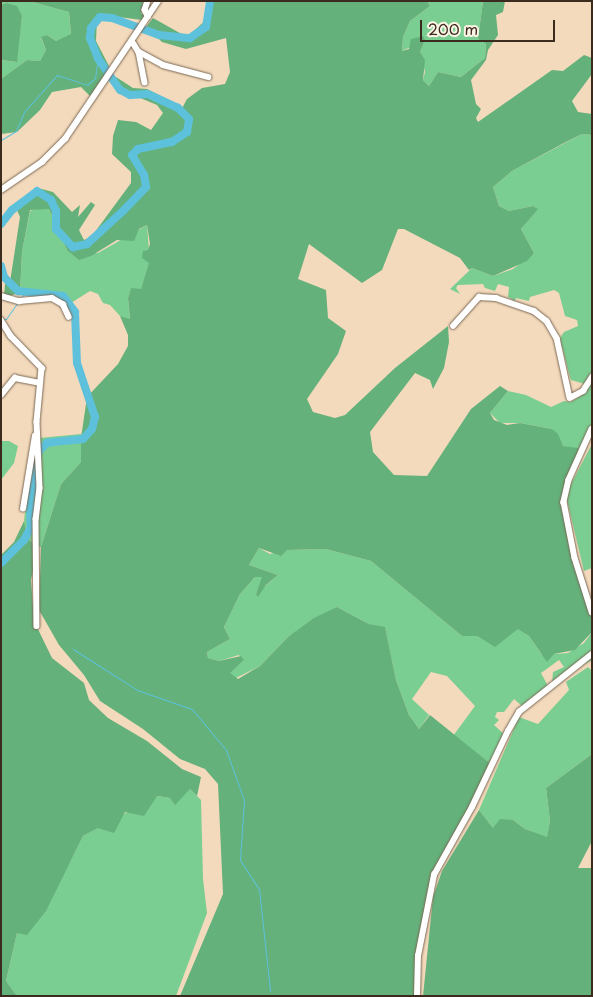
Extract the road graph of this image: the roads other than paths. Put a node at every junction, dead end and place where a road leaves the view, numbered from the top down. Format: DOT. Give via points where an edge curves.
graph roads {
  1 [pos="148,1"];
  2 [pos="158,1"];
  3 [pos="147,18"];
  4 [pos="132,42"];
  5 [pos="138,52"];
  6 [pos="208,76"];
  7 [pos="145,82"];
  8 [pos="1,190"];
  9 [pos="1,296"];
  10 [pos="69,317"];
  11 [pos="1,320"];
  12 [pos="453,326"];
  13 [pos="592,377"];
  14 [pos="40,383"];
  15 [pos="1,395"];
  16 [pos="37,422"];
  17 [pos="592,429"];
  18 [pos="23,509"];
  19 [pos="592,612"];
  20 [pos="37,626"];
  21 [pos="592,654"];
  22 [pos="417,996"];
  1 -- 3 [label="street"];
  2 -- 3 [label="street"];
  3 -- 4 [label="street"];
  4 -- 5 [label="street"];
  4 -- 8 [label="street" via="65,139 42,162"];
  5 -- 6 [label="street" via="163,65"];
  5 -- 7 [label="street"];
  9 -- 10 [label="street" via="19,301 52,298 63,304"];
  11 -- 14 [label="street" via="11,336 39,364 42,373"];
  12 -- 13 [label="street" via="479,297 496,298 534,311 547,321 557,338 570,398 583,391"];
  14 -- 15 [label="street" via="15,378"];
  14 -- 16 [label="street"];
  16 -- 18 [label="street"];
  16 -- 20 [label="street" via="40,488 36,519"];
  17 -- 19 [label="street" via="568,480 564,502 575,558"];
  21 -- 22 [label="street" via="519,712 434,875 418,956"];
}
